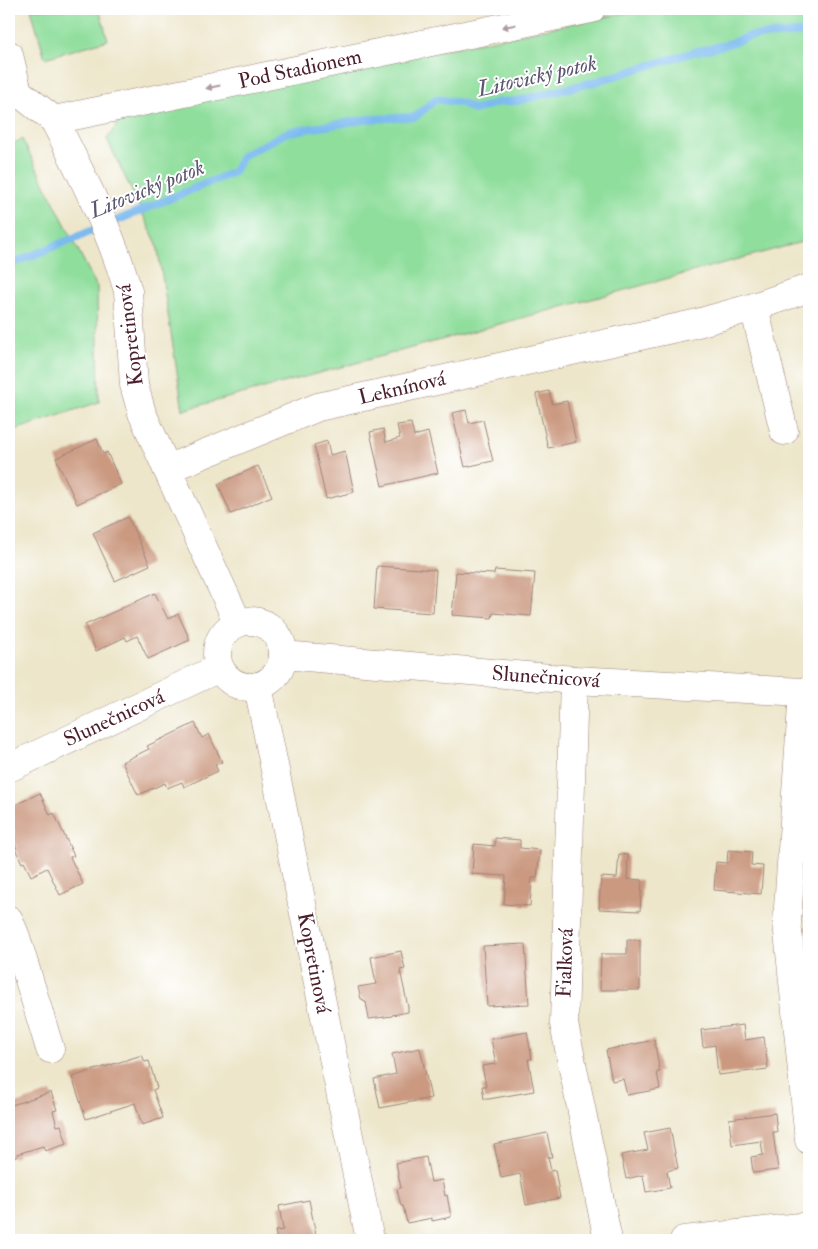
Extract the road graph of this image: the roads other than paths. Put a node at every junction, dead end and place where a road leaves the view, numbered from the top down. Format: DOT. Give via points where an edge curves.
graph roads {
  1 [pos="591,9"];
  2 [pos="9,55"];
  3 [pos="54,120"];
  4 [pos="809,288"];
  5 [pos="754,307"];
  6 [pos="784,431"];
  7 [pos="166,469"];
  8 [pos="238,622"];
  9 [pos="283,655"];
  10 [pos="219,668"];
  11 [pos="574,680"];
  12 [pos="258,686"];
  13 [pos="806,691"];
  14 [pos="9,768"];
  15 [pos="9,920"];
  16 [pos="50,1049"];
  17 [pos="809,1140"];
  18 [pos="809,1226"];
  19 [pos="370,1240"];
  20 [pos="608,1240"];
  21 [pos="684,1240"];
  1 -- 3 [label="street, Pod Stadionem, one-way"];
  2 -- 3 [label="street" via="18,92"];
  3 -- 7 [label="street, Kopretinová" via="118,259 128,291 134,385"];
  4 -- 5 [label="street, Leknínová"];
  5 -- 6 [label="street"];
  5 -- 7 [label="street, Leknínová" via="694,324 318,407"];
  7 -- 8 [label="street"];
  8 -- 9 [label="street" via="257,621 270,627 278,636"];
  8 -- 10 [label="street" via="222,634 217,646"];
  9 -- 11 [label="street, Slunečnicová"];
  9 -- 12 [label="street" via="277,674"];
  10 -- 12 [label="street" via="230,681 242,687"];
  10 -- 14 [label="street, Slunečnicová"];
  11 -- 13 [label="street, Slunečnicová"];
  11 -- 20 [label="street, Fialková" via="564,1024"];
  12 -- 19 [label="street, Kopretinová"];
  13 -- 17 [label="street" via="787,922"];
  15 -- 16 [label="street"];
  18 -- 21 [label="street"];
}
